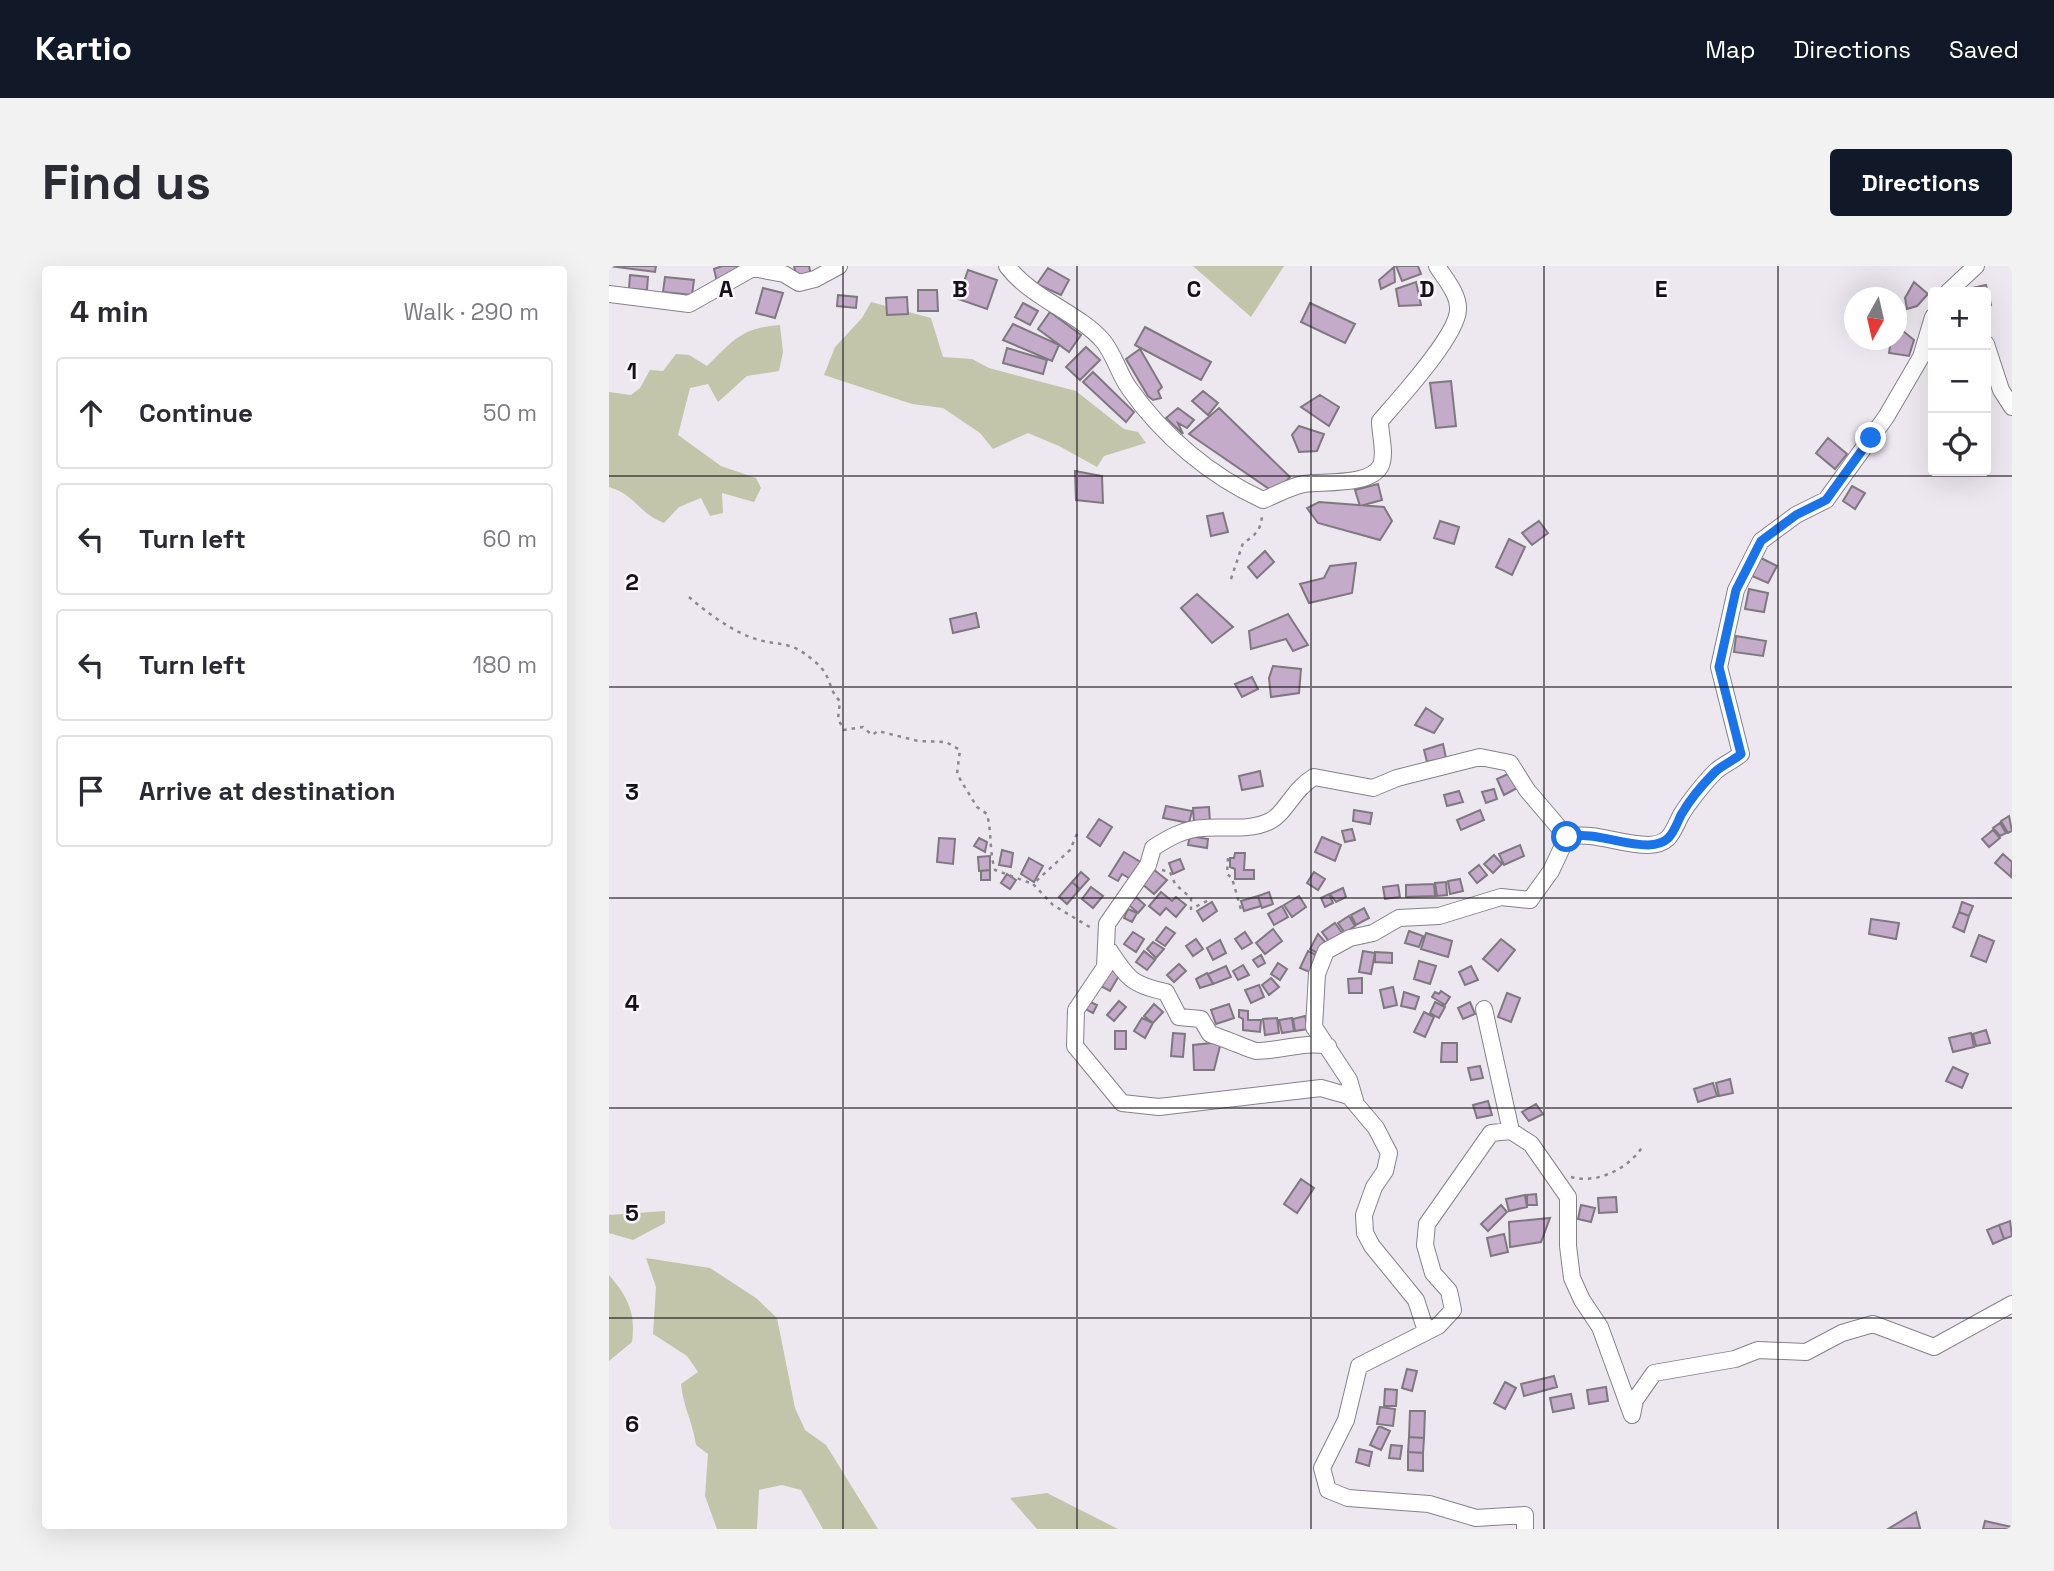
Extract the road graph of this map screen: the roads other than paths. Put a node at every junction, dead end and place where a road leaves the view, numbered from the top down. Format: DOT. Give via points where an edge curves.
graph roads {
  1 [pos="839,266"];
  2 [pos="1007,266"];
  3 [pos="1437,266"];
  4 [pos="1976,266"];
  5 [pos="1964,285"];
  6 [pos="609,294"];
  7 [pos="1928,334"];
  8 [pos="1988,350"];
  9 [pos="2012,407"];
  10 [pos="1567,837"];
  11 [pos="1108,945"];
  12 [pos="1484,1009"];
  13 [pos="1328,1046"];
  14 [pos="1356,1104"];
  15 [pos="1511,1131"];
  16 [pos="2012,1304"];
  17 [pos="1426,1331"];
  18 [pos="1525,1529"];
  1 -- 6 [label="street" via="800,283 784,274 753,268 689,304"];
  2 -- 3 [label="street" via="1104,342 1128,387 1186,452 1263,500 1304,484 1370,477 1380,468 1380,421 1447,338 1458,311 1456,297"];
  4 -- 5 [label="street"];
  7 -- 10 [label="street" via="1921,357 1878,428 1826,500 1761,541 1736,590 1719,667 1741,754 1716,771 1681,816 1676,832 1663,841 1647,845 1583,833"];
  8 -- 9 [label="street" via="2001,390"];
  10 -- 11 [label="street" via="1510,763 1480,757 1373,788 1314,777 1299,785 1278,815 1267,822 1200,828 1173,835 1153,848 1148,865 1107,924"];
  10 -- 13 [label="street" via="1530,900 1501,897 1439,916 1399,918 1327,951 1317,974 1314,1027"];
  11 -- 13 [label="street" via="1127,977 1140,987 1166,992 1179,1017 1201,1019 1210,1034 1235,1040 1252,1051 1315,1043"];
  11 -- 14 [label="street" via="1105,967 1076,1010 1075,1046 1122,1103 1159,1107 1321,1088 1349,1096"];
  12 -- 15 [label="street"];
  13 -- 14 [label="street" via="1349,1080"];
  14 -- 17 [label="street" via="1389,1153 1364,1215 1365,1233 1416,1300"];
  15 -- 16 [label="street" via="1531,1144 1569,1197 1572,1278 1599,1327 1632,1415 1635,1399 1654,1373 1735,1359 1758,1350 1806,1352 1842,1333 1873,1324 1934,1347"];
  15 -- 17 [label="street" via="1491,1133 1427,1224 1425,1245 1433,1273 1449,1292 1453,1310"];
  17 -- 18 [label="street" via="1359,1366 1346,1420 1322,1468 1328,1490 1348,1498 1429,1504 1476,1518 1525,1515"];
}
